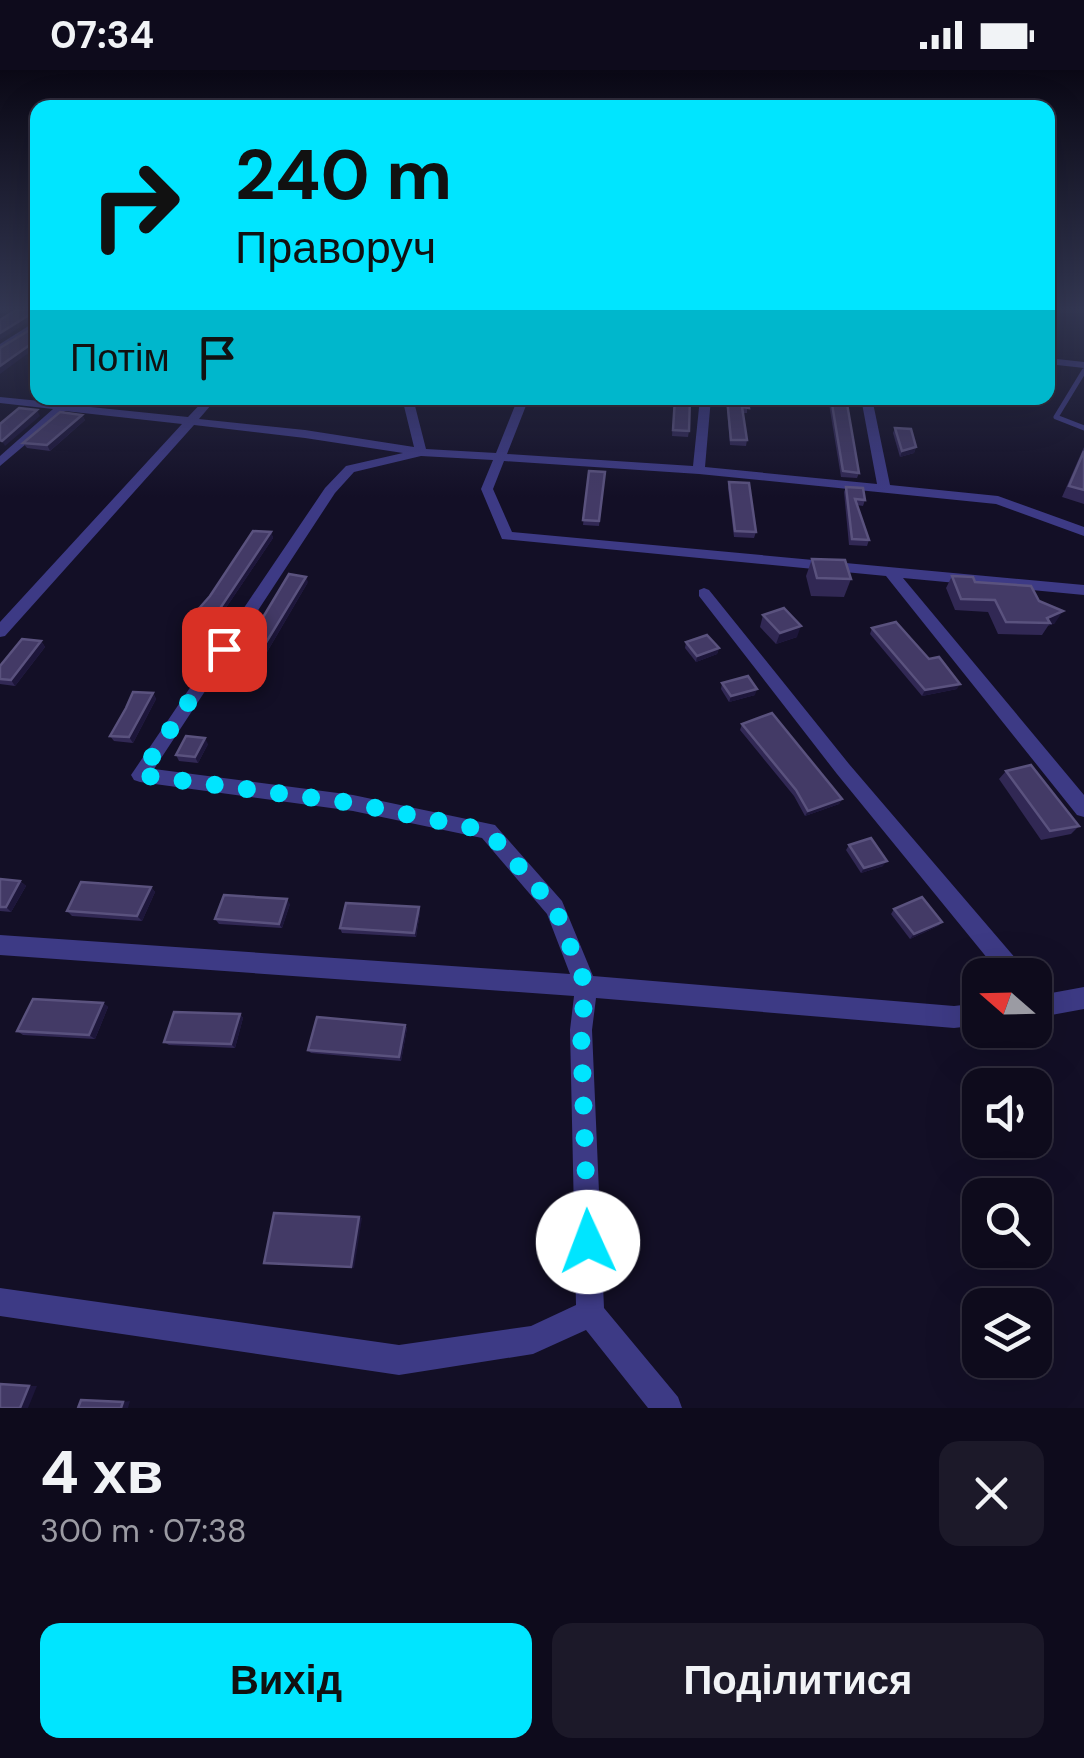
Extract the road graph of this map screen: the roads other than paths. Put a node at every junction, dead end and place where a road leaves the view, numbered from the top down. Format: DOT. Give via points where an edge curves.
graph roads {
  1 [pos="1081,372"];
  2 [pos="0,400"];
  3 [pos="30,404"];
  4 [pos="39,405"];
  5 [pos="66,405"];
  6 [pos="205,405"];
  7 [pos="410,405"];
  8 [pos="521,405"];
  9 [pos="705,405"];
  10 [pos="867,405"];
  11 [pos="62,408"];
  12 [pos="188,422"];
  13 [pos="1084,428"];
  14 [pos="422,452"];
  15 [pos="498,456"];
  16 [pos="0,462"];
  17 [pos="698,470"];
  18 [pos="884,487"];
  19 [pos="1084,532"];
  20 [pos="890,570"];
  21 [pos="1084,590"];
  22 [pos="704,593"];
  23 [pos="0,632"];
  24 [pos="1084,809"];
  25 [pos="0,945"];
  26 [pos="1001,958"];
  27 [pos="586,986"];
  28 [pos="1084,998"];
  29 [pos="1052,1002"];
  30 [pos="962,1016"];
  31 [pos="0,1302"];
  32 [pos="590,1313"];
  33 [pos="667,1408"];
  1 -- 13 [label="lane" via="1056,417"];
  2 -- 3 [label="street"];
  4 -- 11 [label="street"];
  5 -- 11 [label="street"];
  6 -- 12 [label="street"];
  7 -- 14 [label="street"];
  8 -- 15 [label="street"];
  9 -- 17 [label="street"];
  10 -- 18 [label="street"];
  11 -- 12 [label="street"];
  11 -- 16 [label="street"];
  12 -- 14 [label="street"];
  12 -- 23 [label="street"];
  14 -- 15 [label="street"];
  14 -- 27 [label="street" via="350,469 330,491 140,775 352,803 488,831 555,908"];
  15 -- 17 [label="street"];
  15 -- 20 [label="street" via="487,489 507,536"];
  17 -- 18 [label="street"];
  18 -- 19 [label="street" via="998,500"];
  20 -- 21 [label="street"];
  20 -- 24 [label="street"];
  22 -- 26 [label="street"];
  25 -- 27 [label="street"];
  27 -- 30 [label="street"];
  27 -- 32 [label="street" via="581,1030"];
  28 -- 29 [label="street"];
  31 -- 32 [label="street" via="400,1360 533,1340"];
  32 -- 33 [label="street"];
}
